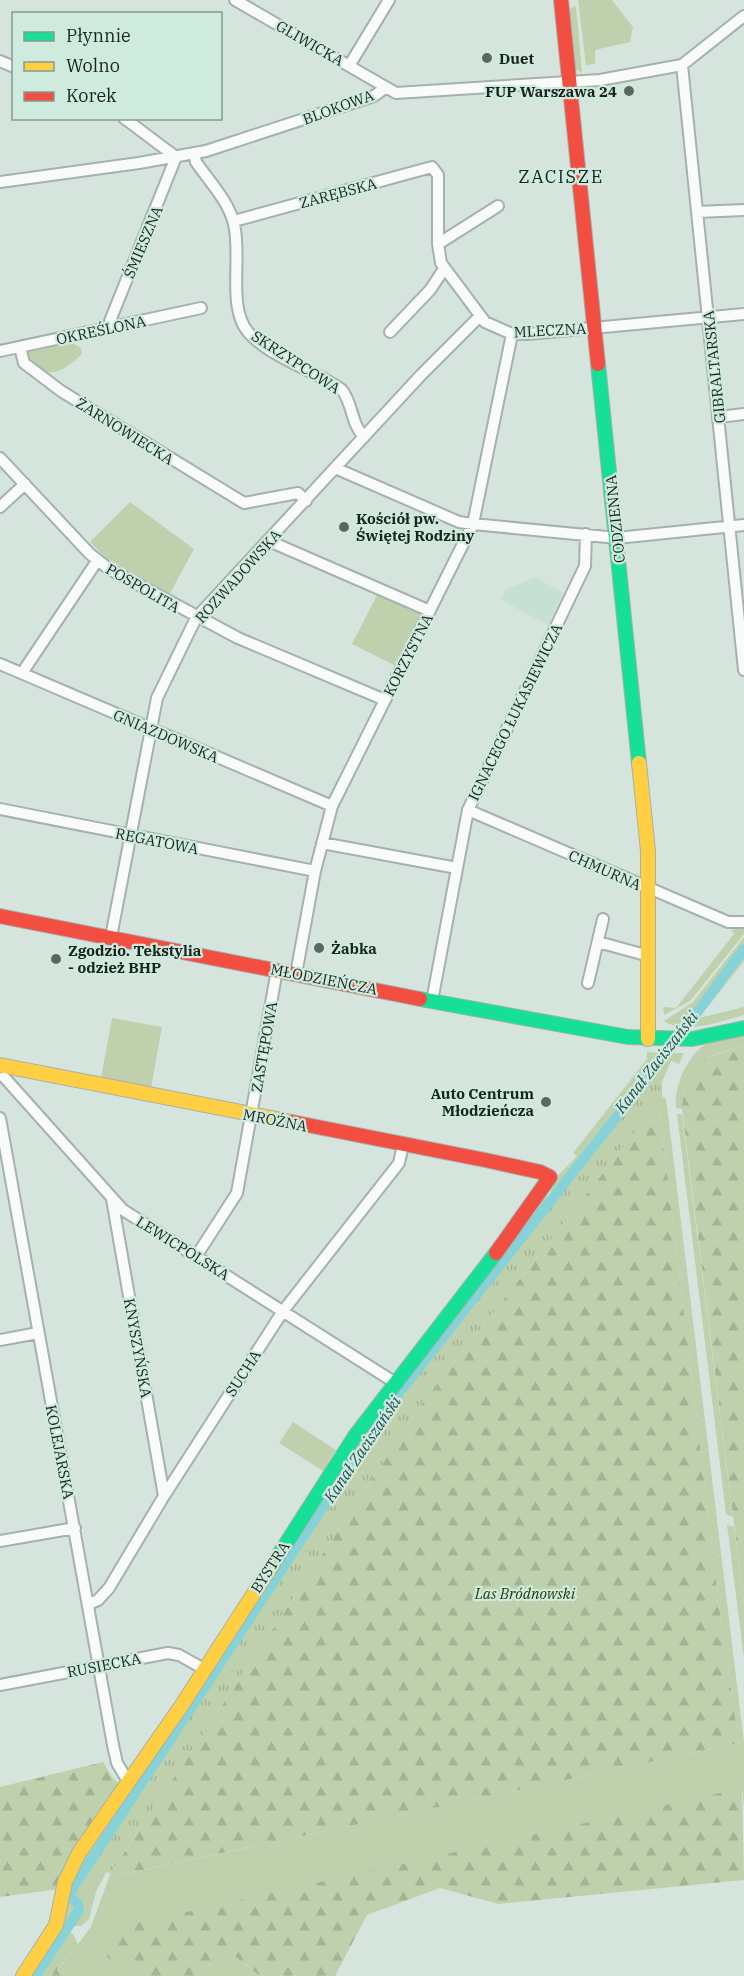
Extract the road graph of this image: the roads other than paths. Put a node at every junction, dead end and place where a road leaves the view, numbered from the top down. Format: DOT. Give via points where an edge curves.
graph roads {
  1 [pos="235,0"];
  2 [pos="388,0"];
  3 [pos="561,0"];
  4 [pos="251,4"];
  5 [pos="741,24"];
  6 [pos="682,64"];
  7 [pos="349,66"];
  8 [pos="570,82"];
  9 [pos="385,88"];
  10 [pos="127,120"];
  11 [pos="194,153"];
  12 [pos="176,157"];
  13 [pos="438,175"];
  14 [pos="0,182"];
  15 [pos="498,206"];
  16 [pos="744,210"];
  17 [pos="697,212"];
  18 [pos="234,221"];
  19 [pos="438,244"];
  20 [pos="444,269"];
  21 [pos="201,308"];
  22 [pos="744,314"];
  23 [pos="480,316"];
  24 [pos="708,317"];
  25 [pos="111,327"];
  26 [pos="595,328"];
  27 [pos="390,332"];
  28 [pos="512,334"];
  29 [pos="20,347"];
  30 [pos="0,351"];
  31 [pos="744,414"];
  32 [pos="719,417"];
  33 [pos="364,437"];
  34 [pos="0,458"];
  35 [pos="335,468"];
  36 [pos="25,484"];
  37 [pos="306,501"];
  38 [pos="0,507"];
  39 [pos="473,524"];
  40 [pos="744,525"];
  41 [pos="730,526"];
  42 [pos="586,534"];
  43 [pos="617,538"];
  44 [pos="269,541"];
  45 [pos="97,561"];
  46 [pos="430,611"];
  47 [pos="196,618"];
  48 [pos="743,649"];
  49 [pos="0,664"];
  50 [pos="744,670"];
  51 [pos="22,673"];
  52 [pos="385,700"];
  53 [pos="153,731"];
  54 [pos="332,806"];
  55 [pos="0,809"];
  56 [pos="468,810"];
  57 [pos="131,836"];
  58 [pos="322,843"];
  59 [pos="457,868"];
  60 [pos="315,872"];
  61 [pos="650,890"];
  62 [pos="0,916"];
  63 [pos="603,919"];
  64 [pos="744,922"];
  65 [pos="111,937"];
  66 [pos="598,942"];
  67 [pos="649,956"];
  68 [pos="276,970"];
  69 [pos="296,974"];
  70 [pos="588,983"];
  71 [pos="432,1001"];
  72 [pos="744,1028"];
  73 [pos="648,1039"];
  74 [pos="2,1071"];
  75 [pos="252,1115"];
  76 [pos="0,1119"];
  77 [pos="403,1144"];
  78 [pos="550,1177"];
  79 [pos="112,1199"];
  80 [pos="197,1255"];
  81 [pos="283,1311"];
  82 [pos="38,1333"];
  83 [pos="0,1340"];
  84 [pos="394,1382"];
  85 [pos="164,1496"];
  86 [pos="75,1528"];
  87 [pos="0,1541"];
  88 [pos="88,1604"];
  89 [pos="99,1666"];
  90 [pos="204,1669"];
  91 [pos="0,1685"];
  92 [pos="129,1783"];
  93 [pos="23,1976"];
  1 -- 4 [label="street, GLIWICKA"];
  2 -- 7 [label="street"];
  3 -- 8 [label="street, CODZIENNA"];
  4 -- 7 [label="street, GLIWICKA"];
  5 -- 6 [label="street, BLOKOWA"];
  6 -- 8 [label="street, BLOKOWA" via="636,75"];
  6 -- 17 [label="street, GIBRALTARSKA"];
  7 -- 9 [label="street, GLIWICKA"];
  8 -- 9 [label="street, BLOKOWA" via="396,93"];
  8 -- 26 [label="street, CODZIENNA"];
  9 -- 11 [label="street, BLOKOWA" via="374,96"];
  10 -- 12 [label="street"];
  11 -- 12 [label="street, BLOKOWA"];
  11 -- 18 [label="street, SKRZYPCOWA"];
  12 -- 14 [label="street, BLOKOWA"];
  12 -- 25 [label="street, ŚMIESZNA" via="110,321"];
  13 -- 18 [label="street, ZARĘBSKA" via="432,167"];
  13 -- 19 [label="street, MLECZNA"];
  15 -- 19 [label="street"];
  16 -- 17 [label="street"];
  17 -- 24 [label="street, GIBRALTARSKA"];
  18 -- 33 [label="street, SKRZYPCOWA" via="238,244 238,315 244,326 257,340 342,390 356,427"];
  19 -- 20 [label="street, MLECZNA"];
  20 -- 23 [label="street, MLECZNA"];
  20 -- 27 [label="street" via="430,290"];
  21 -- 25 [label="street, OKREŚLONA"];
  22 -- 24 [label="street, MLECZNA"];
  23 -- 28 [label="street, MLECZNA" via="490,326"];
  23 -- 33 [label="street, ROZWADOWSKA"];
  24 -- 26 [label="street, MLECZNA"];
  24 -- 32 [label="street, GIBRALTARSKA"];
  25 -- 29 [label="street, OKREŚLONA"];
  26 -- 28 [label="street, MLECZNA"];
  26 -- 43 [label="street, CODZIENNA"];
  28 -- 39 [label="street, KORZYSTNA"];
  29 -- 30 [label="street, OKREŚLONA"];
  29 -- 37 [label="street, ŻARNOWIECKA" via="24,363 61,392 244,503 298,493"];
  31 -- 32 [label="street"];
  32 -- 41 [label="street, GIBRALTARSKA"];
  33 -- 35 [label="street, ROZWADOWSKA"];
  34 -- 36 [label="street, POSPOLITA"];
  35 -- 37 [label="street, ROZWADOWSKA"];
  35 -- 39 [label="street" via="459,522"];
  36 -- 38 [label="street"];
  36 -- 45 [label="street, POSPOLITA"];
  37 -- 44 [label="street, ROZWADOWSKA"];
  39 -- 42 [label="street"];
  39 -- 46 [label="street, KORZYSTNA"];
  40 -- 41 [label="street"];
  41 -- 43 [label="street"];
  41 -- 48 [label="street, GIBRALTARSKA"];
  42 -- 43 [label="street"];
  42 -- 56 [label="street, IGNACEGO ŁUKASIEWICZA" via="585,566"];
  43 -- 61 [label="street, CODZIENNA"];
  44 -- 46 [label="street"];
  44 -- 47 [label="street, ROZWADOWSKA"];
  45 -- 47 [label="street, POSPOLITA"];
  45 -- 51 [label="street"];
  46 -- 52 [label="street, KORZYSTNA"];
  47 -- 52 [label="street, POSPOLITA"];
  47 -- 53 [label="street, ROZWADOWSKA" via="158,698"];
  48 -- 50 [label="street, GIBRALTARSKA"];
  49 -- 51 [label="street, GNIAZDOWSKA"];
  51 -- 53 [label="street, GNIAZDOWSKA"];
  52 -- 54 [label="street, KORZYSTNA"];
  53 -- 54 [label="street, GNIAZDOWSKA"];
  53 -- 57 [label="street, ROZWADOWSKA"];
  54 -- 58 [label="street, KORZYSTNA"];
  55 -- 57 [label="street, REGATOWA"];
  56 -- 59 [label="street, IGNACEGO ŁUKASIEWICZA"];
  56 -- 61 [label="street, CHMURNA"];
  57 -- 60 [label="street, REGATOWA"];
  57 -- 65 [label="street, ROZWADOWSKA"];
  58 -- 59 [label="street"];
  58 -- 60 [label="street, KORZYSTNA"];
  59 -- 71 [label="street, IGNACEGO ŁUKASIEWICZA"];
  60 -- 69 [label="street, KORZYSTNA"];
  61 -- 64 [label="street, CHMURNA" via="728,922"];
  61 -- 67 [label="street, CODZIENNA"];
  62 -- 65 [label="street, MŁODZIEŃCZA"];
  63 -- 66 [label="street"];
  65 -- 68 [label="street, MŁODZIEŃCZA"];
  66 -- 67 [label="street"];
  66 -- 70 [label="street"];
  67 -- 73 [label="street, CODZIENNA"];
  68 -- 69 [label="street, MŁODZIEŃCZA"];
  68 -- 75 [label="street, ZASTĘPOWA"];
  69 -- 71 [label="street, MŁODZIEŃCZA"];
  71 -- 73 [label="street, MŁODZIEŃCZA"];
  72 -- 73 [label="street, MŁODZIEŃCZA" via="682,1040"];
  74 -- 75 [label="street, MROŹNA"];
  74 -- 79 [label="street, LEWICPOLSKA"];
  75 -- 77 [label="street, MROŹNA"];
  75 -- 80 [label="street, ZASTĘPOWA" via="237,1193"];
  76 -- 82 [label="street, KOLEJARSKA"];
  77 -- 78 [label="street, MROŹNA"];
  77 -- 81 [label="street, SUCHA" via="399,1163"];
  78 -- 84 [label="street, BYSTRA"];
  79 -- 80 [label="street, LEWICPOLSKA" via="123,1210"];
  79 -- 85 [label="street, KNYSZYŃSKA"];
  80 -- 81 [label="street, LEWICPOLSKA"];
  81 -- 84 [label="street, LEWICPOLSKA"];
  81 -- 85 [label="street, SUCHA"];
  82 -- 83 [label="street"];
  82 -- 86 [label="street, KOLEJARSKA"];
  84 -- 90 [label="street, BYSTRA" via="338,1461"];
  85 -- 88 [label="street, SUCHA" via="109,1588"];
  86 -- 87 [label="street"];
  86 -- 88 [label="street, KOLEJARSKA"];
  88 -- 89 [label="street, KOLEJARSKA"];
  89 -- 90 [label="street, RUSIECKA" via="168,1653"];
  89 -- 91 [label="street, RUSIECKA"];
  89 -- 92 [label="street, KOLEJARSKA" via="117,1763"];
  90 -- 92 [label="street, BYSTRA"];
  92 -- 93 [label="street, BYSTRA" via="79,1853 65,1882 56,1925"];
}
